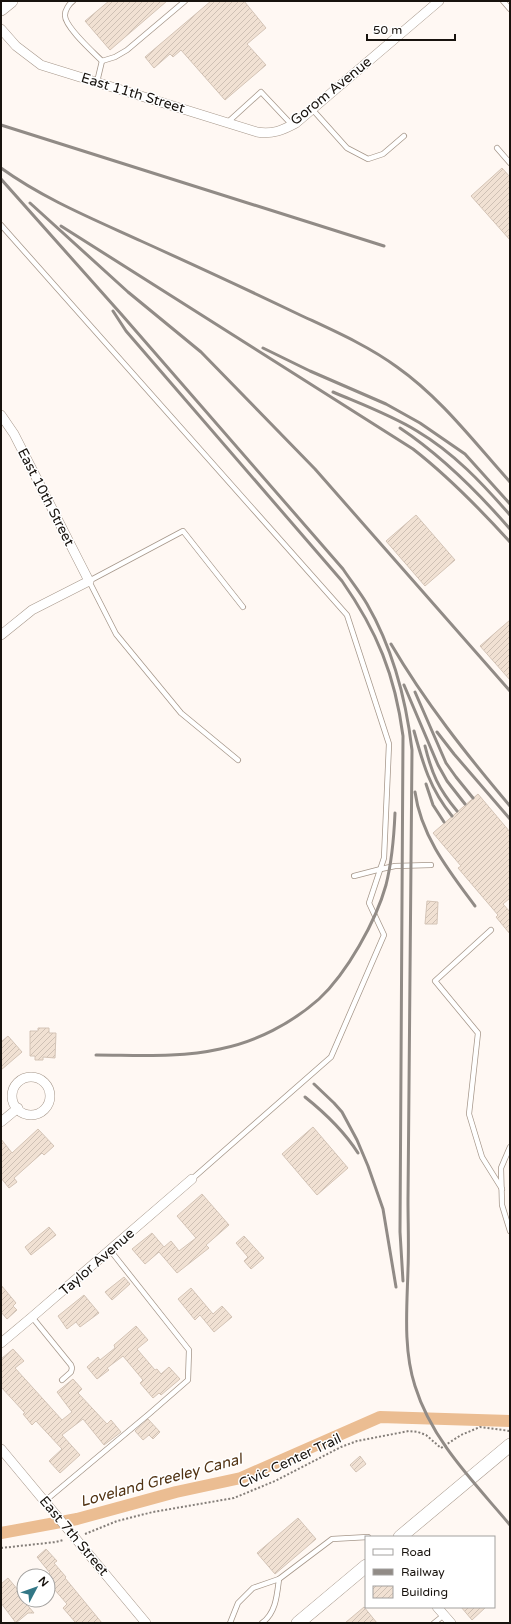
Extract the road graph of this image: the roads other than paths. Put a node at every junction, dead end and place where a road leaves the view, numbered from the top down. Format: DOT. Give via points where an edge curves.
graph roads {
  1 [pos="11,1"];
  2 [pos="72,1"];
  3 [pos="185,1"];
  4 [pos="439,1"];
  5 [pos="503,1"];
  6 [pos="1,9"];
  7 [pos="510,9"];
  8 [pos="1,29"];
  9 [pos="102,61"];
  10 [pos="97,82"];
  11 [pos="312,109"];
  12 [pos="228,122"];
  13 [pos="292,125"];
  14 [pos="277,132"];
  15 [pos="404,136"];
  16 [pos="497,148"];
  17 [pos="510,163"];
  18 [pos="1,224"];
  19 [pos="1,415"];
  20 [pos="89,581"];
  21 [pos="243,607"];
  22 [pos="1,635"];
  23 [pos="238,760"];
  24 [pos="431,865"];
  25 [pos="381,868"];
  26 [pos="354,876"];
  27 [pos="491,930"];
  28 [pos="18,1108"];
  29 [pos="1,1122"];
  30 [pos="510,1147"];
  31 [pos="192,1179"];
  32 [pos="502,1189"];
  33 [pos="510,1231"];
  34 [pos="110,1250"];
  35 [pos="32,1317"];
  36 [pos="1,1343"];
  37 [pos="62,1380"];
  38 [pos="508,1447"];
  39 [pos="1,1449"];
  40 [pos="47,1504"];
  41 [pos="401,1536"];
  42 [pos="365,1537"];
  43 [pos="365,1567"];
  44 [pos="279,1579"];
  45 [pos="438,1608"];
  46 [pos="444,1615"];
  47 [pos="146,1623"];
  48 [pos="230,1623"];
  49 [pos="262,1623"];
  50 [pos="298,1623"];
  51 [pos="434,1623"];
  52 [pos="451,1623"];
  1 -- 6 [label="main road"];
  2 -- 9 [label="lane" via="64,15 68,25"];
  3 -- 9 [label="lane" via="127,50 115,58"];
  4 -- 11 [label="street, Gorom Avenue"];
  5 -- 7 [label="lane"];
  8 -- 10 [label="street, East 11th Street" via="16,46 41,65"];
  9 -- 10 [label="lane"];
  10 -- 12 [label="street, East 11th Street"];
  11 -- 13 [label="street, Gorom Avenue"];
  11 -- 15 [label="lane" via="347,148 368,159 383,154"];
  12 -- 13 [label="lane" via="261,92"];
  12 -- 14 [label="street, East 11th Street" via="256,132"];
  13 -- 14 [label="street, Gorom Avenue"];
  16 -- 17 [label="lane"];
  18 -- 25 [label="lane" via="347,616 389,744 384,858"];
  19 -- 20 [label="street, East 10th Street" via="14,434"];
  20 -- 21 [label="lane" via="184,531"];
  20 -- 22 [label="street" via="32,610"];
  20 -- 23 [label="lane" via="116,634 176,707"];
  24 -- 25 [label="lane"];
  25 -- 26 [label="lane"];
  25 -- 31 [label="lane" via="370,903 384,935 331,1057"];
  27 -- 32 [label="lane" via="435,981 478,1033 469,1114 482,1157"];
  28 -- 28 [label="street" via="29,1114 42,1111 49,1101 49,1089 45,1083 29,1077 18,1082 13,1092"];
  28 -- 29 [label="street"];
  30 -- 32 [label="lane" via="501,1168"];
  31 -- 34 [label="street, Taylor Avenue"];
  32 -- 33 [label="lane" via="502,1205"];
  34 -- 35 [label="street, Taylor Avenue"];
  34 -- 40 [label="lane" via="189,1350 188,1380"];
  35 -- 36 [label="street, Taylor Avenue"];
  35 -- 37 [label="lane" via="72,1368"];
  38 -- 41 [label="main road"];
  39 -- 40 [label="street, East 7th Street"];
  40 -- 47 [label="street, East 7th Street"];
  42 -- 44 [label="lane" via="332,1539"];
  43 -- 50 [label="main road"];
  44 -- 48 [label="lane" via="253,1588 238,1603"];
  44 -- 49 [label="lane" via="275,1604 268,1619"];
  45 -- 46 [label="street"];
  46 -- 51 [label="lane"];
  46 -- 52 [label="street"];
}
